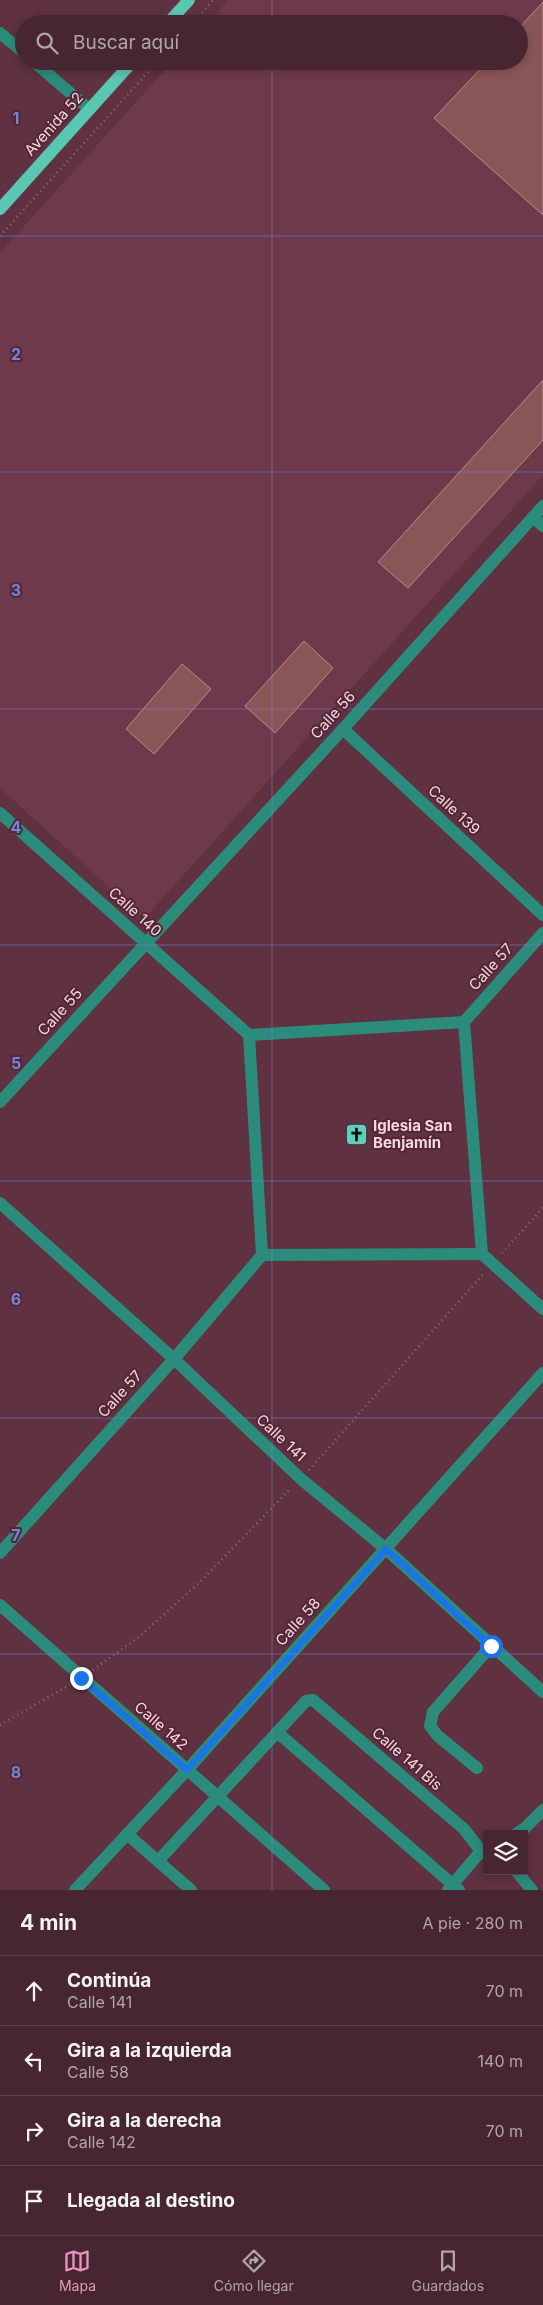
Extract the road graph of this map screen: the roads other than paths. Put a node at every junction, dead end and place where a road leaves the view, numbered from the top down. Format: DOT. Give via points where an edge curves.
graph roads {
  1 [pos="189,0"];
  2 [pos="175,15"];
  3 [pos="0,32"];
  4 [pos="15,45"];
  5 [pos="44,70"];
  6 [pos="125,70"];
  7 [pos="89,109"];
  8 [pos="0,209"];
  9 [pos="543,506"];
  10 [pos="533,517"];
  11 [pos="543,526"];
  12 [pos="343,729"];
  13 [pos="0,813"];
  14 [pos="543,915"];
  15 [pos="543,933"];
  16 [pos="145,943"];
  17 [pos="464,1022"];
  18 [pos="249,1035"];
  19 [pos="0,1102"];
  20 [pos="0,1203"];
  21 [pos="482,1254"];
  22 [pos="262,1255"];
  23 [pos="543,1309"];
  24 [pos="174,1359"];
  25 [pos="543,1373"];
  26 [pos="386,1549"];
  27 [pos="0,1553"];
  28 [pos="0,1605"];
  29 [pos="491,1646"];
  30 [pos="543,1692"];
  31 [pos="277,1732"];
  32 [pos="477,1768"];
  33 [pos="187,1770"];
  34 [pos="219,1797"];
  35 [pos="543,1810"];
  36 [pos="522,1830"];
  37 [pos="127,1834"];
  38 [pos="483,1848"];
  39 [pos="483,1850"];
  40 [pos="158,1861"];
  41 [pos="519,1875"];
  42 [pos="453,1888"];
  43 [pos="74,1890"];
  44 [pos="191,1890"];
  45 [pos="324,1890"];
  46 [pos="532,1890"];
  1 -- 2 [label="main road"];
  3 -- 4 [label="street"];
  5 -- 7 [label="street"];
  6 -- 7 [label="main road, Avenida 52"];
  7 -- 8 [label="main road, Avenida 52"];
  9 -- 10 [label="street, Calle 56"];
  10 -- 11 [label="street"];
  10 -- 12 [label="street, Calle 56"];
  12 -- 14 [label="street, Calle 139"];
  12 -- 16 [label="street, Calle 56"];
  13 -- 16 [label="street, Calle 140"];
  15 -- 17 [label="street, Calle 57"];
  16 -- 18 [label="street, Calle 140"];
  16 -- 19 [label="street, Calle 55"];
  17 -- 18 [label="street"];
  17 -- 21 [label="street"];
  18 -- 22 [label="street"];
  20 -- 24 [label="street, Calle 141"];
  21 -- 22 [label="street"];
  21 -- 23 [label="street"];
  22 -- 24 [label="street, Calle 57"];
  24 -- 26 [label="street, Calle 141" via="301,1479"];
  24 -- 27 [label="street, Calle 57"];
  25 -- 26 [label="street, Calle 58"];
  26 -- 29 [label="street, Calle 141"];
  26 -- 33 [label="street, Calle 58"];
  28 -- 33 [label="street, Calle 142"];
  29 -- 30 [label="street, Calle 141"];
  29 -- 32 [label="street" via="433,1712 430,1726"];
  31 -- 34 [label="street"];
  31 -- 38 [label="street, Calle 141 Bis" via="306,1701 313,1700"];
  31 -- 42 [label="street"];
  33 -- 34 [label="street, Calle 142"];
  33 -- 37 [label="street, Calle 58"];
  34 -- 40 [label="street"];
  34 -- 45 [label="street, Calle 142"];
  35 -- 36 [label="street"];
  37 -- 40 [label="street"];
  37 -- 43 [label="street, Calle 58"];
  39 -- 42 [label="street"];
  40 -- 44 [label="street"];
  41 -- 46 [label="street"];
}
